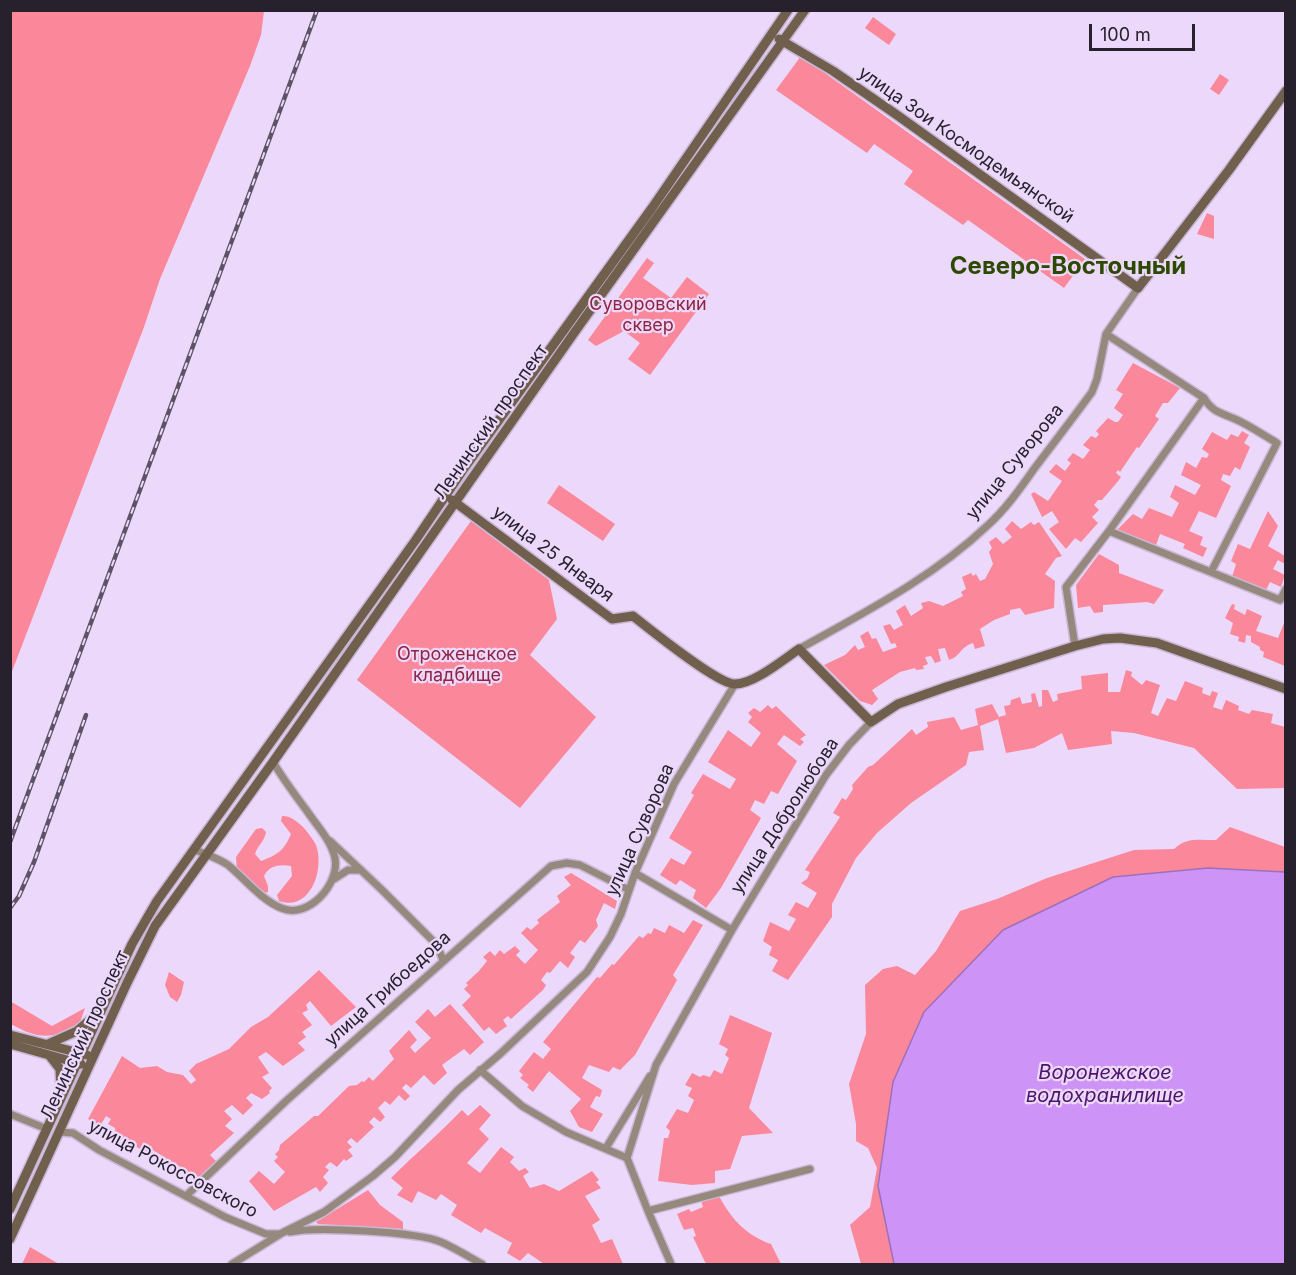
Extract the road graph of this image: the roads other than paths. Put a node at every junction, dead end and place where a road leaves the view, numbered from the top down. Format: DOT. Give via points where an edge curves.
graph roads {
  1 [pos="788,10"];
  2 [pos="805,10"];
  3 [pos="771,36"];
  4 [pos="784,41"];
  5 [pos="1286,92"];
  6 [pos="1138,288"];
  7 [pos="1106,334"];
  8 [pos="1204,398"];
  9 [pos="445,495"];
  10 [pos="455,502"];
  11 [pos="1109,531"];
  12 [pos="1211,572"];
  13 [pos="1286,589"];
  14 [pos="1075,646"];
  15 [pos="799,649"];
  16 [pos="735,684"];
  17 [pos="1286,689"];
  18 [pos="871,722"];
  19 [pos="277,734"];
  20 [pos="273,762"];
  21 [pos="328,840"];
  22 [pos="195,850"];
  23 [pos="207,855"];
  24 [pos="362,870"];
  25 [pos="635,873"];
  26 [pos="331,882"];
  27 [pos="629,890"];
  28 [pos="732,930"];
  29 [pos="443,960"];
  30 [pos="102,1007"];
  31 [pos="10,1035"];
  32 [pos="10,1044"];
  33 [pos="47,1049"];
  34 [pos="79,1057"];
  35 [pos="93,1058"];
  36 [pos="656,1065"];
  37 [pos="89,1067"];
  38 [pos="480,1070"];
  39 [pos="59,1101"];
  40 [pos="10,1114"];
  41 [pos="47,1129"];
  42 [pos="59,1132"];
  43 [pos="606,1148"];
  44 [pos="627,1158"];
  45 [pos="810,1170"];
  46 [pos="186,1195"];
  47 [pos="10,1209"];
  48 [pos="648,1211"];
  49 [pos="282,1233"];
  50 [pos="10,1239"];
  51 [pos="232,1264"];
  52 [pos="482,1264"];
  53 [pos="671,1264"];
  1 -- 3 [label="main road, Ленинский проспект"];
  2 -- 4 [label="main road, Ленинский проспект"];
  3 -- 4 [label="main road, улица Зои Космодемьянской"];
  3 -- 9 [label="main road, Ленинский проспект"];
  4 -- 6 [label="main road, улица Зои Космодемьянской" via="897,115"];
  4 -- 10 [label="main road, Ленинский проспект"];
  5 -- 6 [label="main road"];
  6 -- 7 [label="street, улица Суворова"];
  7 -- 8 [label="street"];
  7 -- 15 [label="street, улица Суворова" via="1092,392 989,525 945,563"];
  8 -- 11 [label="street"];
  8 -- 12 [label="street" via="1219,413 1276,443"];
  9 -- 10 [label="main road, улица 25 Января"];
  9 -- 19 [label="main road, Ленинский проспект"];
  10 -- 16 [label="main road, улица 25 Января" via="612,619 633,616 717,678"];
  10 -- 20 [label="main road, Ленинский проспект"];
  11 -- 12 [label="street"];
  11 -- 14 [label="street" via="1066,586"];
  12 -- 13 [label="street" via="1280,600"];
  14 -- 17 [label="main road, улица Добролюбова" via="1103,639 1148,641"];
  14 -- 18 [label="main road, улица Добролюбова" via="898,704"];
  15 -- 16 [label="main road, улица Суворова" via="759,676"];
  15 -- 18 [label="main road"];
  16 -- 25 [label="street, улица Суворова" via="674,784"];
  18 -- 28 [label="street, улица Добролюбова" via="826,775"];
  19 -- 20 [label="main road" via="267,756"];
  19 -- 22 [label="main road, Ленинский проспект"];
  20 -- 21 [label="street"];
  20 -- 23 [label="main road, Ленинский проспект"];
  21 -- 24 [label="street"];
  21 -- 26 [label="street" via="336,865"];
  22 -- 23 [label="street"];
  22 -- 30 [label="main road, Ленинский проспект" via="136,936"];
  23 -- 26 [label="street" via="226,864 264,898 287,910 307,907"];
  23 -- 35 [label="main road, Ленинский проспект" via="155,926"];
  24 -- 26 [label="street" via="341,872"];
  24 -- 29 [label="street" via="437,945"];
  25 -- 27 [label="street, улица Суворова"];
  25 -- 28 [label="street"];
  27 -- 29 [label="street, улица Грибоедова" via="580,865 567,862 551,866"];
  27 -- 38 [label="street, улица Суворова" via="610,937 587,972"];
  28 -- 36 [label="street, улица Добролюбова"];
  29 -- 46 [label="street, улица Грибоедова"];
  30 -- 33 [label="main road" via="94,1018"];
  30 -- 34 [label="main road, Ленинский проспект"];
  31 -- 33 [label="main road"];
  32 -- 33 [label="main road"];
  33 -- 34 [label="main road"];
  33 -- 39 [label="main road" via="60,1069"];
  34 -- 35 [label="main road"];
  34 -- 37 [label="main road"];
  34 -- 39 [label="main road, Ленинский проспект"];
  35 -- 37 [label="main road, Ленинский проспект"];
  36 -- 43 [label="street"];
  36 -- 44 [label="street, улица Добролюбова"];
  37 -- 42 [label="main road, Ленинский проспект"];
  38 -- 43 [label="street" via="522,1106 566,1132"];
  38 -- 49 [label="street, улица Суворова" via="373,1176 324,1212"];
  39 -- 41 [label="main road, Ленинский проспект"];
  40 -- 41 [label="street"];
  41 -- 47 [label="main road, Ленинский проспект"];
  42 -- 46 [label="street, улица Рокоссовского" via="73,1133"];
  42 -- 50 [label="main road, Ленинский проспект"];
  43 -- 44 [label="street"];
  44 -- 48 [label="street"];
  45 -- 48 [label="street"];
  46 -- 49 [label="street, улица Рокоссовского" via="254,1230"];
  48 -- 53 [label="street"];
  49 -- 51 [label="street, улица Суворова"];
  49 -- 52 [label="street, улица Рокоссовского" via="312,1229 419,1236 441,1242"];
}
